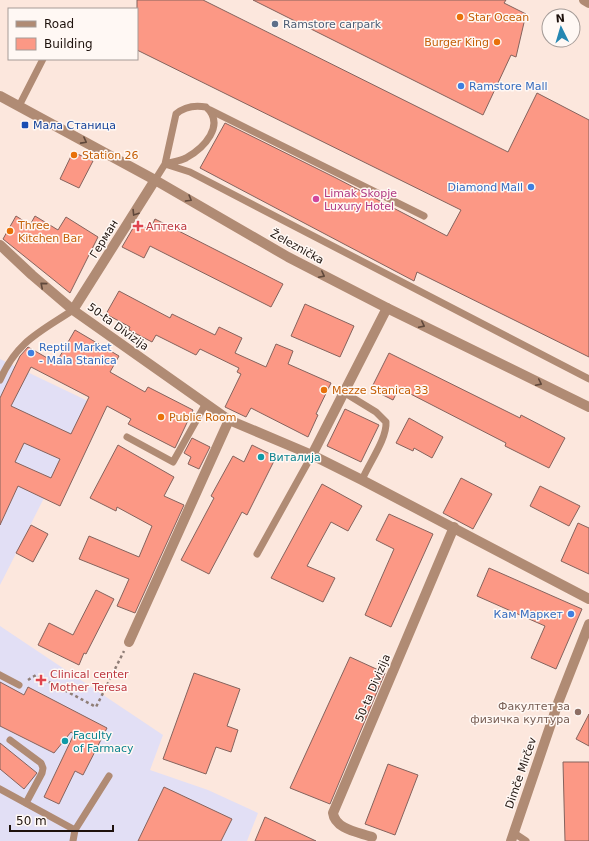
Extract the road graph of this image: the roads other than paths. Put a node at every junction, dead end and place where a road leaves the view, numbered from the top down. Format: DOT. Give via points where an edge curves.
graph roads {
  1 [pos="584,0"];
  2 [pos="589,3"];
  3 [pos="42,60"];
  4 [pos="0,96"];
  5 [pos="19,106"];
  6 [pos="208,109"];
  7 [pos="165,164"];
  8 [pos="156,180"];
  9 [pos="424,216"];
  10 [pos="0,245"];
  11 [pos="387,308"];
  12 [pos="73,310"];
  13 [pos="3,366"];
  14 [pos="589,379"];
  15 [pos="0,380"];
  16 [pos="345,393"];
  17 [pos="205,405"];
  18 [pos="589,407"];
  19 [pos="229,420"];
  20 [pos="127,437"];
  21 [pos="312,455"];
  22 [pos="362,480"];
  23 [pos="454,527"];
  24 [pos="257,554"];
  25 [pos="589,599"];
  26 [pos="589,624"];
  27 [pos="129,642"];
  28 [pos="0,676"];
  29 [pos="19,686"];
  30 [pos="10,740"];
  31 [pos="109,776"];
  32 [pos="0,789"];
  33 [pos="26,803"];
  34 [pos="75,830"];
  35 [pos="372,837"];
  36 [pos="512,837"];
  37 [pos="74,841"];
  38 [pos="526,841"];
  1 -- 2 [label="street"];
  3 -- 5 [label="lane"];
  4 -- 5 [label="street, Železnička"];
  5 -- 8 [label="street, Železnička, one-way"];
  6 -- 7 [label="lane" via="214,117 214,124 206,142 186,158"];
  6 -- 7 [label="lane" via="197,106 184,108 176,114"];
  6 -- 9 [label="lane"];
  7 -- 8 [label="lane"];
  7 -- 14 [label="lane" via="190,172"];
  8 -- 11 [label="street, Železnička, one-way" via="288,257"];
  8 -- 12 [label="street, Герман, one-way"];
  12 -- 10 [label="street, 50-ta Divizija, one-way"];
  11 -- 16 [label="street"];
  11 -- 18 [label="street, Železnička, one-way"];
  12 -- 13 [label="lane" via="26,341"];
  12 -- 17 [label="street, 50-ta Divizija"];
  13 -- 15 [label="lane"];
  16 -- 21 [label="street"];
  16 -- 22 [label="lane" via="376,412 386,422 383,437"];
  17 -- 19 [label="street, 50-ta Divizija"];
  17 -- 20 [label="lane" via="173,462"];
  19 -- 21 [label="street, 50-ta Divizija"];
  19 -- 27 [label="street"];
  21 -- 22 [label="street, 50-ta Divizija"];
  21 -- 24 [label="lane"];
  22 -- 23 [label="street, 50-ta Divizija"];
  23 -- 25 [label="street, 50-ta Divizija"];
  23 -- 35 [label="street, 50-ta Divizija" via="333,812 339,825"];
  26 -- 36 [label="street, Dimče Mirčev" via="558,703"];
  28 -- 29 [label="lane"];
  30 -- 33 [label="lane" via="41,763 43,768"];
  31 -- 34 [label="lane"];
  32 -- 33 [label="lane"];
  33 -- 34 [label="lane"];
  34 -- 37 [label="lane"];
  36 -- 38 [label="lane"];
}
